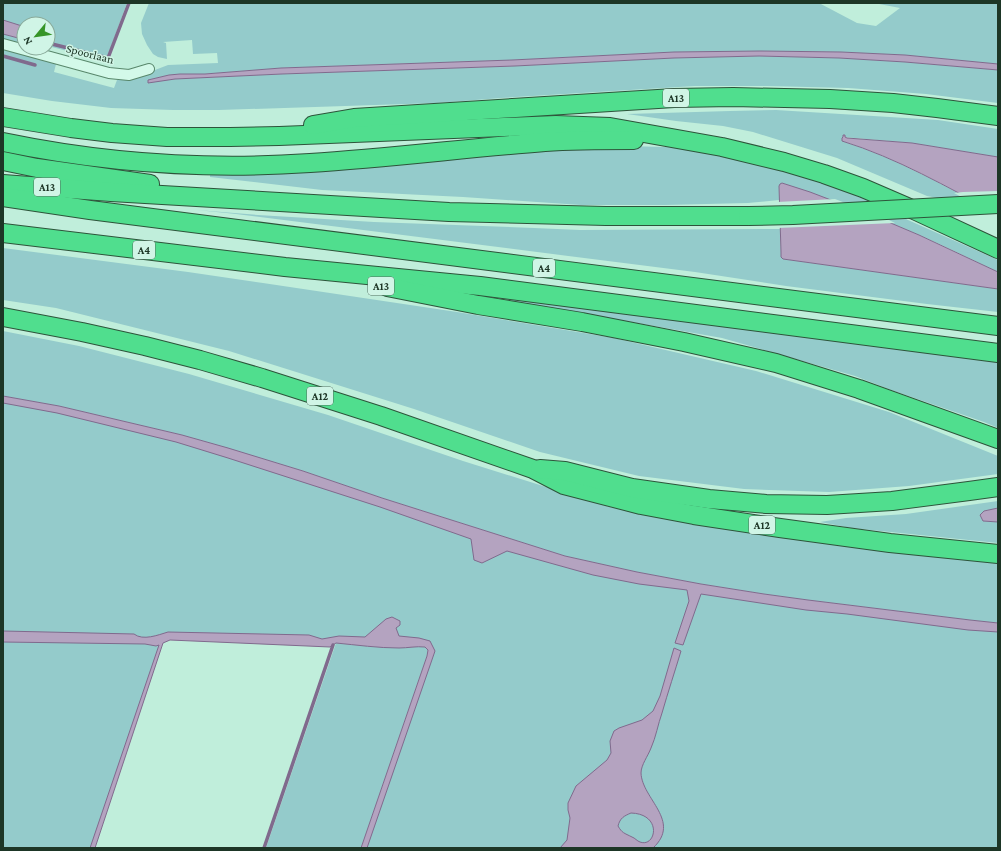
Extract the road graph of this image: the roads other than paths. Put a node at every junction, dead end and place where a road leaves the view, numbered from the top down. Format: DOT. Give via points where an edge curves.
graph roads {
  1 [pos="3,44"];
  2 [pos="148,69"];
  3 [pos="998,116"];
  4 [pos="3,117"];
  5 [pos="230,137"];
  6 [pos="681,140"];
  7 [pos="3,142"];
  8 [pos="3,161"];
  9 [pos="3,184"];
  10 [pos="3,197"];
  11 [pos="248,200"];
  12 [pos="998,204"];
  13 [pos="3,233"];
  14 [pos="998,249"];
  15 [pos="285,267"];
  16 [pos="3,317"];
  17 [pos="998,326"];
  18 [pos="998,353"];
  19 [pos="998,439"];
  20 [pos="533,469"];
  21 [pos="998,487"];
  22 [pos="998,554"];
  1 -- 2 [label="street, Spoorlaan" via="109,73 129,75"];
  3 -- 5 [label="highway, A13" via="930,107 830,99 674,98 354,118"];
  4 -- 5 [label="highway" via="112,133 167,137"];
  5 -- 6 [label="highway" via="556,125 610,127"];
  6 -- 7 [label="highway" via="546,142 374,158 248,166 127,160 70,154"];
  6 -- 14 [label="highway" via="749,153 824,174 863,188"];
  8 -- 11 [label="highway"];
  9 -- 11 [label="highway, A13"];
  10 -- 17 [label="highway, A4"];
  11 -- 12 [label="highway, A13, bridge" via="394,209 613,216 793,215"];
  13 -- 15 [label="highway, A4"];
  15 -- 18 [label="highway, A4" via="480,286"];
  15 -- 19 [label="highway, A13" via="670,339 776,363 859,389"];
  16 -- 20 [label="highway, A12" via="75,330 200,360 374,414"];
  20 -- 21 [label="highway, A12" via="565,471 632,488 766,504 826,505 892,501"];
  20 -- 22 [label="highway, A12" via="564,485 679,512 882,542"];
}
